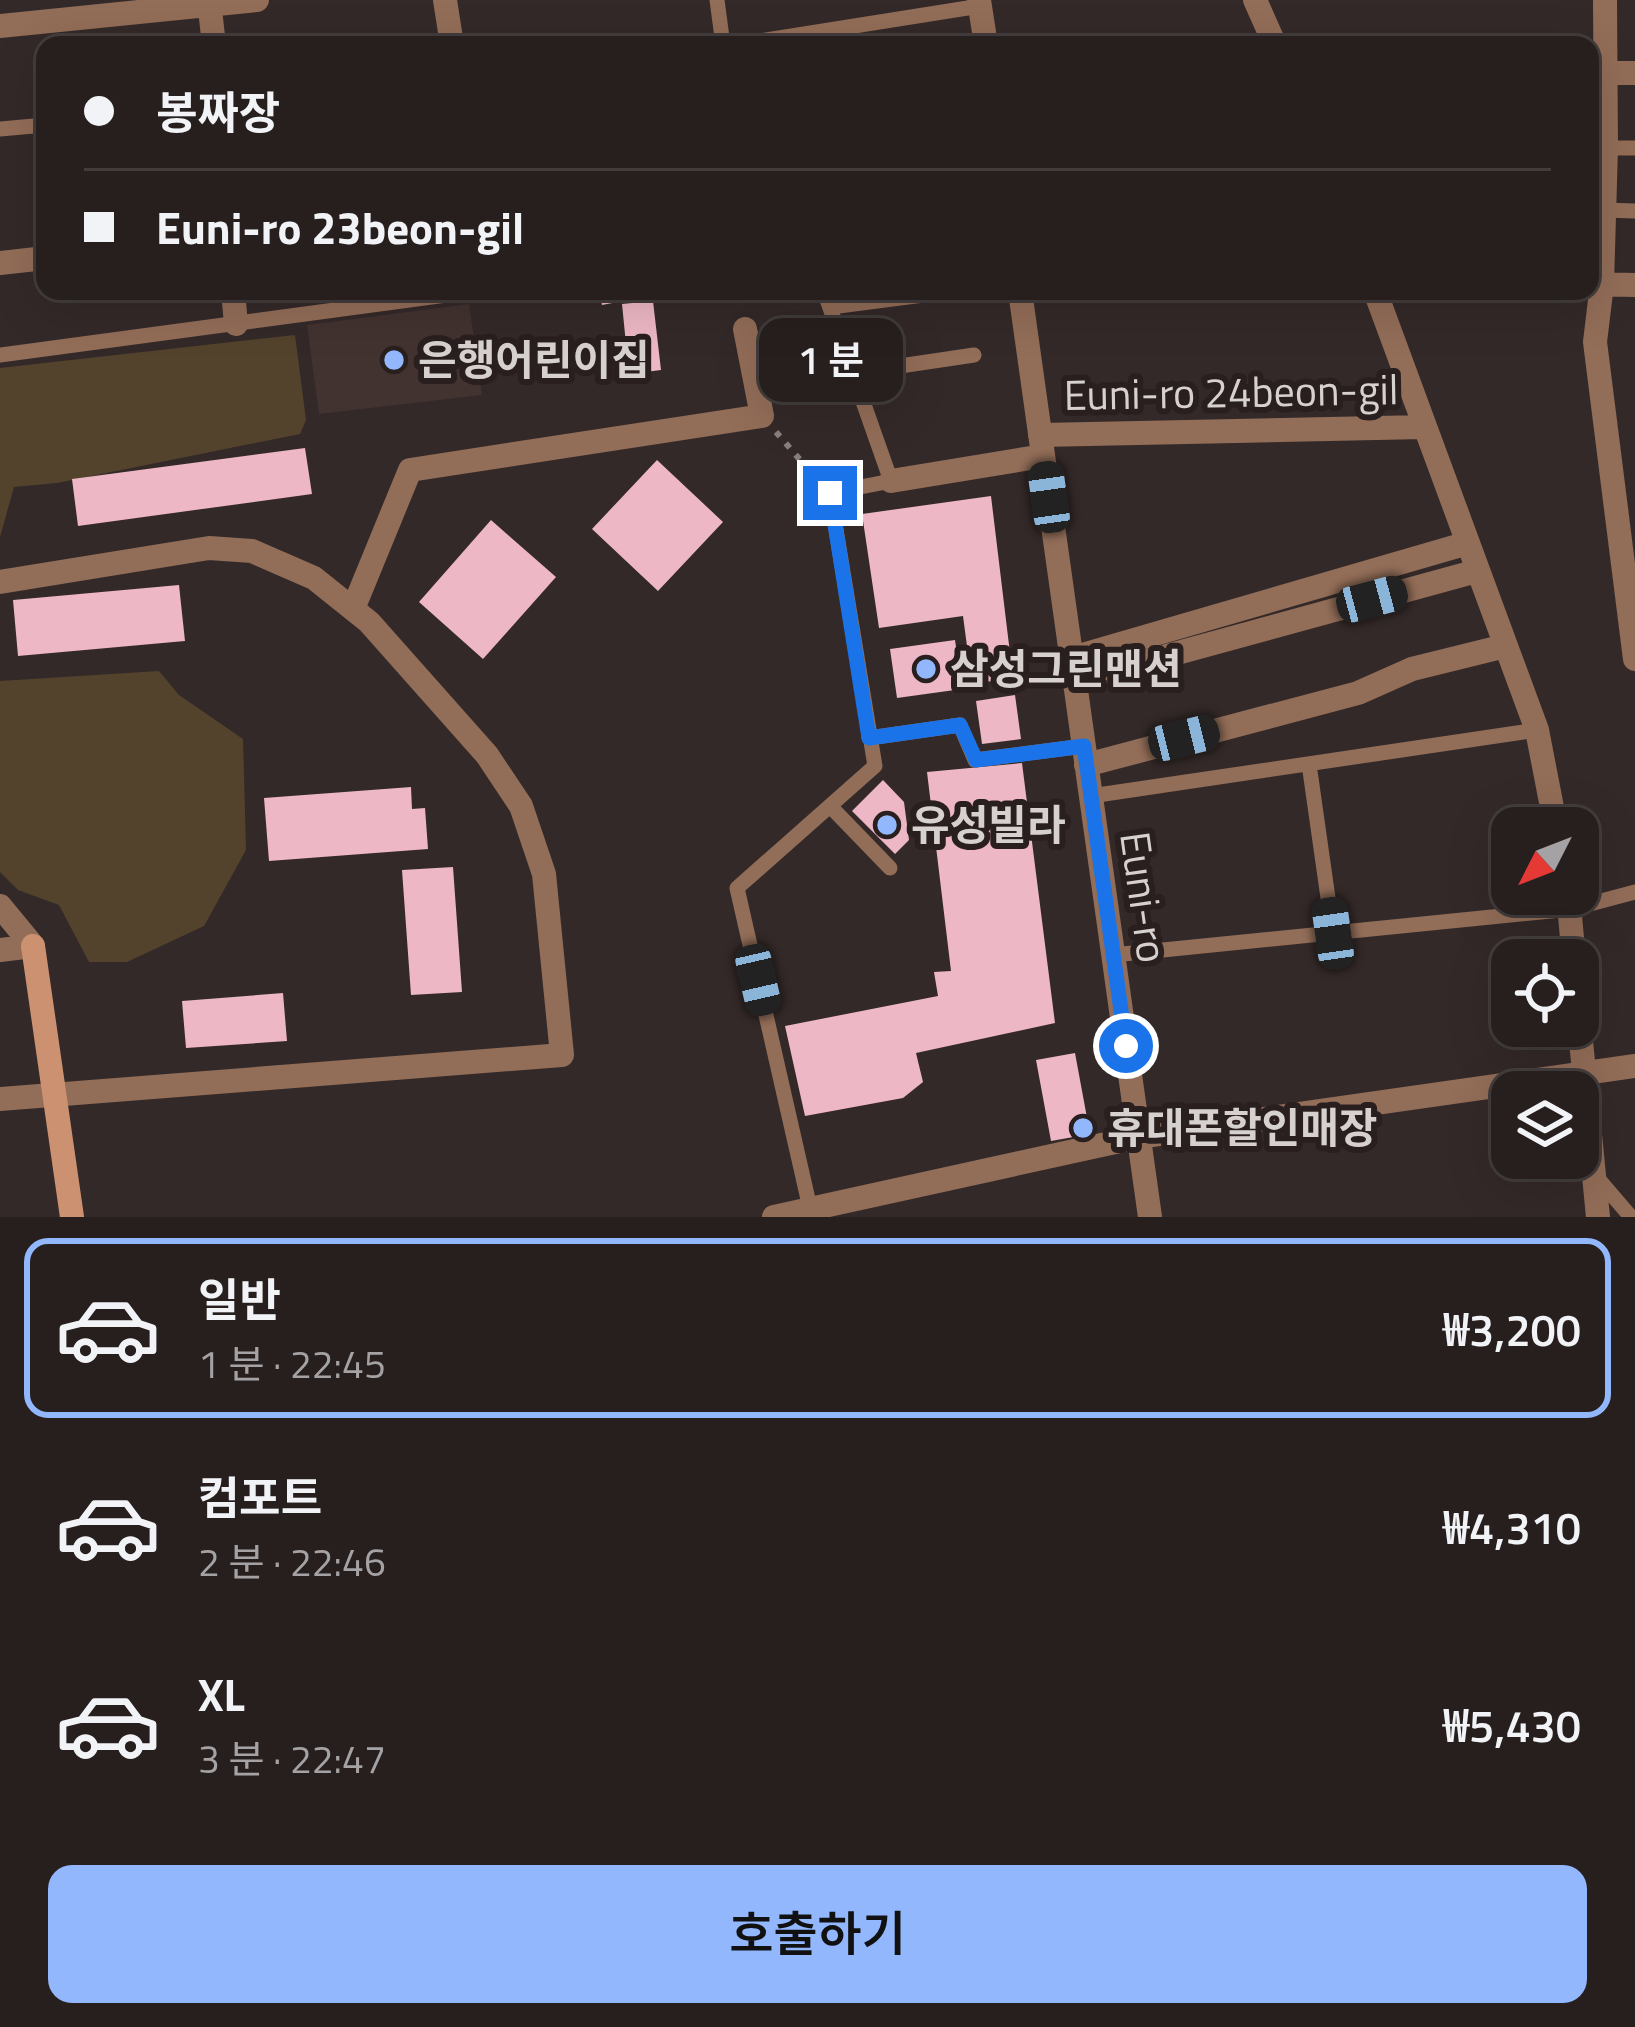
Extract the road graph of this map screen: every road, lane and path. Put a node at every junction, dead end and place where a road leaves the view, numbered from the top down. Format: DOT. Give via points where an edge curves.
graph roads {
  1 [pos="257,0"];
  2 [pos="445,0"];
  3 [pos="717,0"];
  4 [pos="1255,0"];
  5 [pos="1605,0"];
  6 [pos="209,3"];
  7 [pos="980,3"];
  8 [pos="0,26"];
  9 [pos="213,36"];
  10 [pos="451,36"];
  11 [pos="722,36"];
  12 [pos="788,36"];
  13 [pos="985,36"];
  14 [pos="1271,36"];
  15 [pos="1599,55"];
  16 [pos="1599,73"];
  17 [pos="1635,73"];
  18 [pos="1599,90"];
  19 [pos="36,126"];
  20 [pos="0,128"];
  21 [pos="1606,148"];
  22 [pos="1635,148"];
  23 [pos="1604,210"];
  24 [pos="1635,211"];
  25 [pos="1599,256"];
  26 [pos="36,259"];
  27 [pos="0,263"];
  28 [pos="1599,284"];
  29 [pos="1635,285"];
  30 [pos="234,300"];
  31 [pos="411,300"];
  32 [pos="828,300"];
  33 [pos="1021,300"];
  34 [pos="1378,300"];
  35 [pos="1596,300"];
  36 [pos="236,324"];
  37 [pos="745,329"];
  38 [pos="0,355"];
  39 [pos="974,355"];
  40 [pos="853,373"];
  41 [pos="762,416"];
  42 [pos="1424,427"];
  43 [pos="1042,446"];
  44 [pos="892,481"];
  45 [pos="830,493"];
  46 [pos="1468,543"];
  47 [pos="1478,571"];
  48 [pos="1629,572"];
  49 [pos="0,582"];
  50 [pos="353,609"];
  51 [pos="1505,646"];
  52 [pos="1635,659"];
  53 [pos="1073,670"];
  54 [pos="1537,730"];
  55 [pos="869,738"];
  56 [pos="1085,756"];
  57 [pos="1309,764"];
  58 [pos="1090,796"];
  59 [pos="830,806"];
  60 [pos="1552,807"];
  61 [pos="890,868"];
  62 [pos="1635,892"];
  63 [pos="1599,897"];
  64 [pos="0,907"];
  65 [pos="1491,912"];
  66 [pos="1333,933"];
  67 [pos="33,946"];
  68 [pos="0,950"];
  69 [pos="1113,955"];
  70 [pos="1580,1047"];
  71 [pos="1635,1066"];
  72 [pos="1582,1071"];
  73 [pos="1491,1085"];
  74 [pos="54,1092"];
  75 [pos="0,1100"];
  76 [pos="1138,1137"];
  77 [pos="1593,1179"];
  78 [pos="1598,1179"];
  79 [pos="809,1208"];
  80 [pos="72,1217"];
  81 [pos="774,1217"];
  82 [pos="1150,1217"];
  83 [pos="1598,1217"];
  84 [pos="1631,1217"];
  1 -- 6 [label="street"];
  2 -- 10 [label="street"];
  3 -- 11 [label="lane"];
  4 -- 14 [label="street"];
  5 -- 15 [label="street"];
  6 -- 8 [label="street"];
  6 -- 9 [label="street"];
  7 -- 12 [label="lane"];
  7 -- 13 [label="street"];
  16 -- 17 [label="street"];
  18 -- 21 [label="street"];
  19 -- 20 [label="lane"];
  21 -- 22 [label="lane"];
  21 -- 23 [label="street"];
  23 -- 24 [label="lane"];
  23 -- 25 [label="street"];
  26 -- 27 [label="street"];
  28 -- 29 [label="street"];
  30 -- 36 [label="street"];
  31 -- 36 [label="lane"];
  32 -- 40 [label="lane"];
  33 -- 43 [label="street, Euni-ro"];
  34 -- 42 [label="street"];
  35 -- 48 [label="street"];
  36 -- 38 [label="lane"];
  37 -- 41 [label="street"];
  39 -- 40 [label="lane"];
  40 -- 44 [label="lane"];
  41 -- 45 [label="path"];
  41 -- 50 [label="street" via="410,470"];
  42 -- 43 [label="street, Euni-ro 24beon-gil"];
  42 -- 46 [label="street"];
  43 -- 44 [label="street, Euni-ro 24beon-gil"];
  43 -- 53 [label="street, Euni-ro"];
  44 -- 45 [label="lane"];
  45 -- 55 [label="lane"];
  46 -- 47 [label="street"];
  46 -- 53 [label="street"];
  47 -- 51 [label="street"];
  47 -- 53 [label="street"];
  48 -- 52 [label="street"];
  49 -- 50 [label="street" via="209,548 252,551 314,578"];
  50 -- 74 [label="street" via="488,755 521,806 544,874 562,1055"];
  51 -- 54 [label="street"];
  51 -- 56 [label="street" via="1412,669 1358,693"];
  53 -- 56 [label="street, Euni-ro"];
  54 -- 57 [label="lane"];
  54 -- 60 [label="street"];
  55 -- 56 [label="lane" via="960,725 976,760"];
  55 -- 59 [label="lane" via="875,766"];
  56 -- 58 [label="street, Euni-ro"];
  57 -- 58 [label="lane"];
  57 -- 66 [label="lane"];
  58 -- 69 [label="street, Euni-ro"];
  59 -- 61 [label="lane"];
  59 -- 79 [label="lane" via="737,888"];
  62 -- 63 [label="lane"];
  64 -- 67 [label="street"];
  65 -- 66 [label="lane"];
  66 -- 69 [label="lane"];
  67 -- 68 [label="street"];
  67 -- 74 [label="street"];
  69 -- 76 [label="street, Euni-ro"];
  70 -- 72 [label="street"];
  71 -- 72 [label="street"];
  73 -- 76 [label="street"];
  74 -- 75 [label="street"];
  74 -- 80 [label="street"];
  76 -- 79 [label="street"];
  76 -- 82 [label="street, Euni-ro"];
  77 -- 83 [label="street"];
  78 -- 84 [label="lane"];
  79 -- 81 [label="street"];
}
